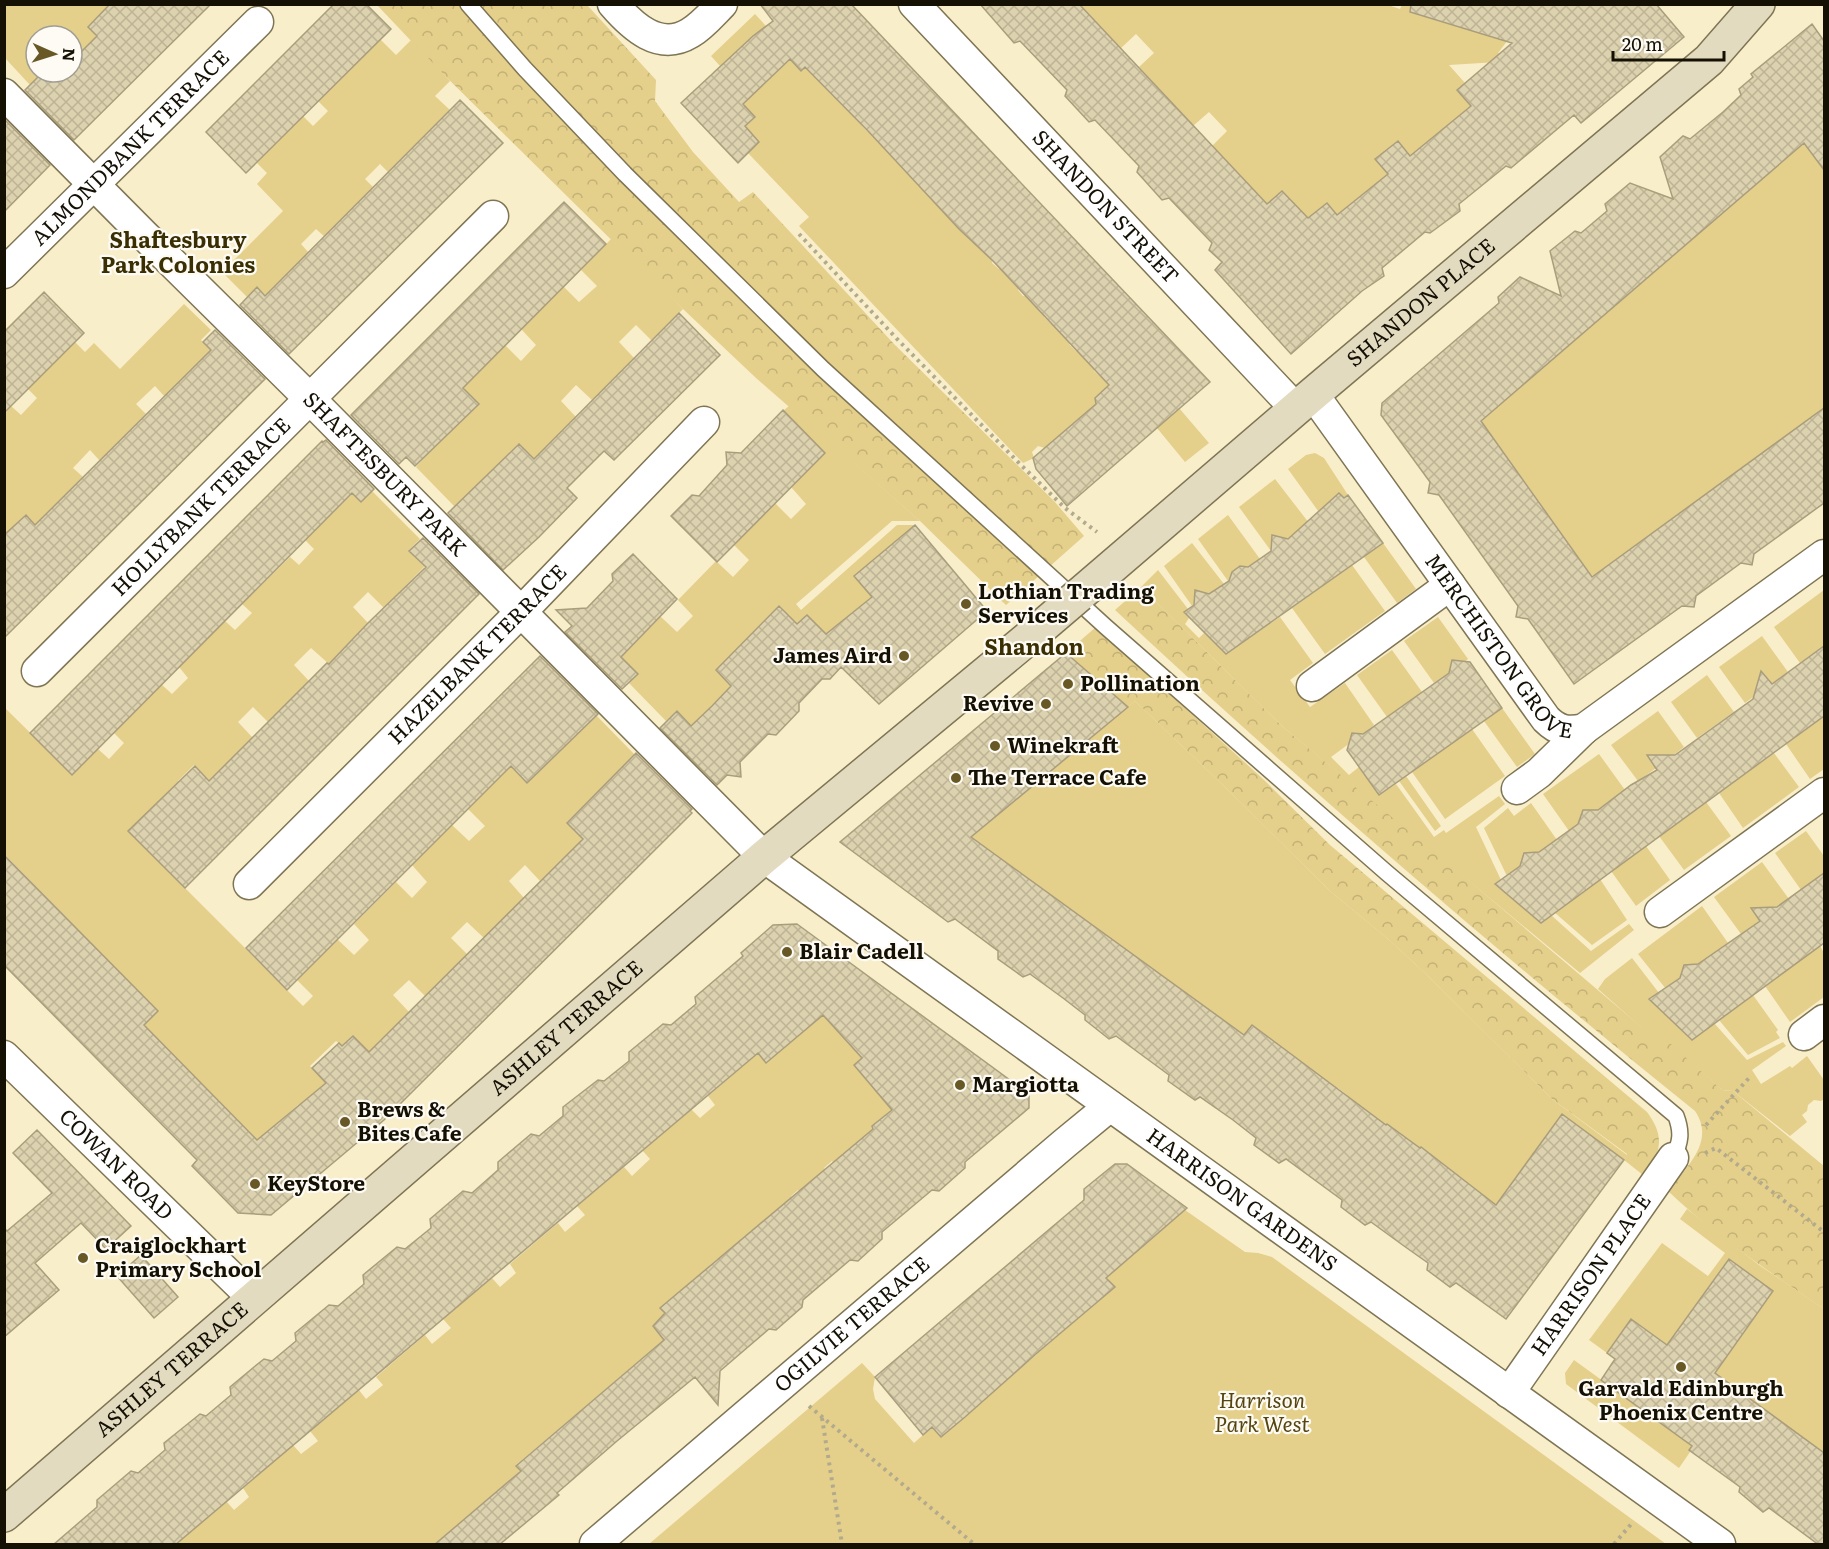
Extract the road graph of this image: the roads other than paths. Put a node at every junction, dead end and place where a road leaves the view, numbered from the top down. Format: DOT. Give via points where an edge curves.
graph roads {
  1 [pos="468,4"];
  2 [pos="613,4"];
  3 [pos="722,4"];
  4 [pos="914,4"];
  5 [pos="1757,5"];
  6 [pos="258,22"];
  7 [pos="4,94"];
  8 [pos="93,184"];
  9 [pos="493,216"];
  10 [pos="4,273"];
  11 [pos="310,399"];
  12 [pos="1305,401"];
  13 [pos="704,422"];
  14 [pos="1824,555"];
  15 [pos="1449,585"];
  16 [pos="1079,595"];
  17 [pos="521,612"];
  18 [pos="37,671"];
  19 [pos="1312,686"];
  20 [pos="1584,729"];
  21 [pos="1517,789"];
  22 [pos="1824,793"];
  23 [pos="764,857"];
  24 [pos="249,884"];
  25 [pos="1660,912"];
  26 [pos="4,1056"];
  27 [pos="1110,1106"];
  28 [pos="1677,1150"];
  29 [pos="253,1298"];
  30 [pos="1509,1393"];
  31 [pos="4,1515"];
  32 [pos="596,1545"];
  33 [pos="1720,1545"];
  1 -- 28 [label="lane" via="625,174 823,369 1106,627 1386,873 1676,1116 1681,1128"];
  2 -- 3 [label="street" via="634,27 660,39 692,32"];
  4 -- 12 [label="street, SHANDON STREET"];
  5 -- 12 [label="street, SHANDON PLACE" via="1709,60"];
  6 -- 8 [label="street, ALMONDBANK TERRACE"];
  7 -- 8 [label="street, SHAFTESBURY PARK"];
  8 -- 10 [label="street, ALMONDBANK TERRACE"];
  8 -- 11 [label="street, SHAFTESBURY PARK"];
  9 -- 11 [label="street, HOLLYBANK TERRACE"];
  11 -- 17 [label="street, SHAFTESBURY PARK"];
  11 -- 18 [label="street, HOLLYBANK TERRACE"];
  12 -- 15 [label="street, MERCHISTON GROVE"];
  12 -- 16 [label="street, SHANDON PLACE"];
  13 -- 17 [label="street, HAZELBANK TERRACE"];
  14 -- 20 [label="street, MERCHISTON GROVE"];
  15 -- 19 [label="street"];
  15 -- 20 [label="street, MERCHISTON GROVE" via="1546,719 1563,731"];
  16 -- 23 [label="street, ASHLEY TERRACE, bridge"];
  17 -- 23 [label="street, SHAFTESBURY PARK"];
  17 -- 24 [label="street, HAZELBANK TERRACE"];
  20 -- 21 [label="street"];
  22 -- 25 [label="street"];
  23 -- 27 [label="street, HARRISON GARDENS"];
  23 -- 29 [label="street, ASHLEY TERRACE"];
  26 -- 29 [label="street, COWAN ROAD"];
  27 -- 30 [label="street, HARRISON GARDENS"];
  27 -- 32 [label="street, OGILVIE TERRACE"];
  28 -- 30 [label="street, HARRISON PLACE"];
  29 -- 31 [label="street, ASHLEY TERRACE"];
  30 -- 33 [label="street, HARRISON GARDENS"];
}
